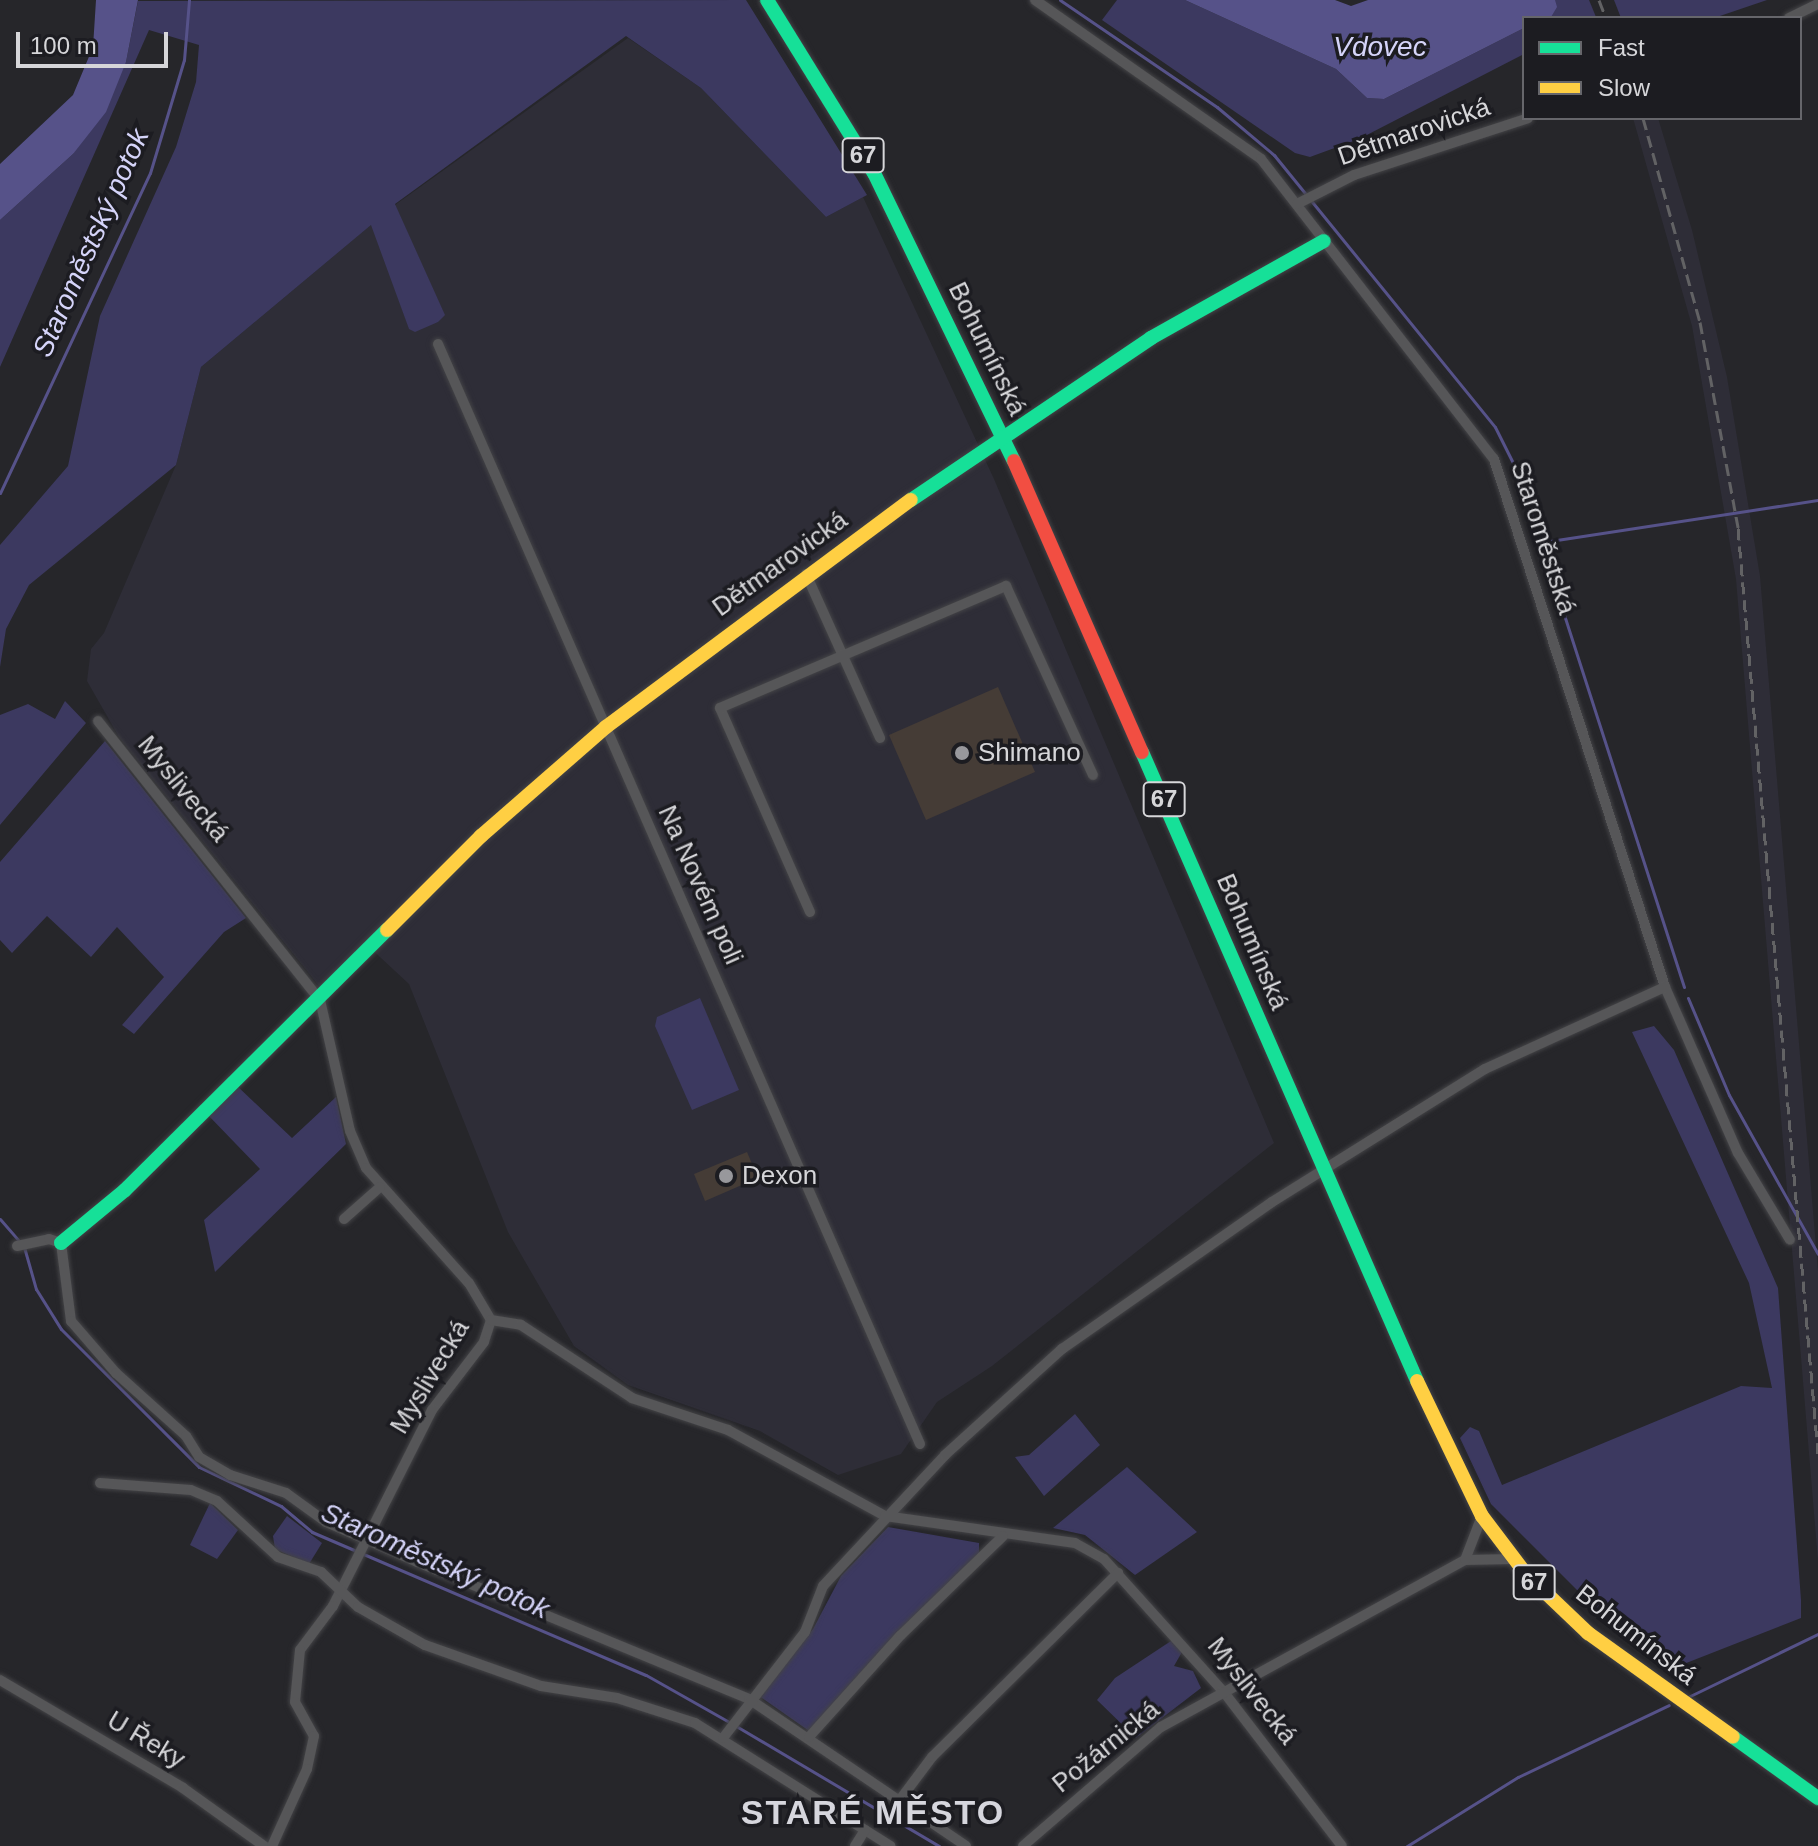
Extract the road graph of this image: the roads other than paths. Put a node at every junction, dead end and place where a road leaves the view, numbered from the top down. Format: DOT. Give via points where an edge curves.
graph roads {
  1 [pos="767,0"];
  2 [pos="1035,0"];
  3 [pos="1818,4"];
  4 [pos="1793,16"];
  5 [pos="1522,120"];
  6 [pos="1302,202"];
  7 [pos="1324,241"];
  8 [pos="438,344"];
  9 [pos="1004,438"];
  10 [pos="806,574"];
  11 [pos="843,656"];
  12 [pos="98,721"];
  13 [pos="606,727"];
  14 [pos="880,738"];
  15 [pos="1093,775"];
  16 [pos="810,912"];
  17 [pos="1665,987"];
  18 [pos="320,1000"];
  19 [pos="1326,1169"];
  20 [pos="380,1187"];
  21 [pos="344,1219"];
  22 [pos="1790,1240"];
  23 [pos="61,1243"];
  24 [pos="22,1244"];
  25 [pos="491,1320"];
  26 [pos="920,1444"];
  27 [pos="100,1483"];
  28 [pos="885,1516"];
  29 [pos="1482,1516"];
  30 [pos="1003,1536"];
  31 [pos="365,1548"];
  32 [pos="1513,1559"];
  33 [pos="1465,1560"];
  34 [pos="1118,1573"];
  35 [pos="338,1586"];
  36 [pos="0,1680"];
  37 [pos="1223,1691"];
  38 [pos="749,1699"];
  39 [pos="729,1730"];
  40 [pos="809,1737"];
  41 [pos="1818,1798"];
  42 [pos="899,1801"];
  43 [pos="865,1830"];
  44 [pos="264,1846"];
  45 [pos="272,1846"];
  46 [pos="855,1846"];
  47 [pos="890,1846"];
  48 [pos="966,1846"];
  49 [pos="1023,1846"];
  50 [pos="1342,1846"];
  1 -- 9 [label="main road, Bohumínská / 67" via="874,173"];
  2 -- 6 [label="street, Staroměstská" via="1233,134"];
  3 -- 4 [label="street"];
  5 -- 6 [label="street, Dětmarovická" via="1354,175"];
  6 -- 7 [label="street, Staroměstská"];
  7 -- 9 [label="main road, Dětmarovická" via="1151,338"];
  7 -- 17 [label="street, Staroměstská" via="1494,459"];
  8 -- 13 [label="street, Na Novém poli"];
  9 -- 10 [label="main road, Dětmarovická"];
  9 -- 19 [label="main road, Bohumínská / 67"];
  10 -- 11 [label="street"];
  10 -- 13 [label="main road, Dětmarovická"];
  11 -- 14 [label="street"];
  11 -- 15 [label="street" via="1006,586"];
  11 -- 16 [label="street" via="720,708"];
  12 -- 18 [label="street, Myslivecká"];
  13 -- 18 [label="main road, Dětmarovická" via="481,836"];
  13 -- 26 [label="street, Na Novém poli"];
  17 -- 19 [label="street" via="1485,1069"];
  17 -- 22 [label="street, Staroměstská" via="1738,1153"];
  18 -- 20 [label="street, Myslivecká" via="350,1131"];
  18 -- 23 [label="main road" via="236,1075 125,1190"];
  19 -- 28 [label="street" via="1062,1349"];
  19 -- 29 [label="main road, Bohumínská / 67"];
  20 -- 21 [label="street"];
  20 -- 25 [label="street, Myslivecká" via="469,1283"];
  23 -- 24 [label="street"];
  23 -- 31 [label="street" via="71,1321 116,1373 186,1436 199,1457 286,1493"];
  25 -- 28 [label="street, Myslivecká" via="521,1325 632,1398 728,1430"];
  25 -- 31 [label="street, Myslivecká" via="484,1342 432,1410"];
  27 -- 35 [label="street" via="191,1490 217,1501 278,1557"];
  28 -- 30 [label="street, Myslivecká"];
  28 -- 38 [label="street" via="823,1586 805,1632"];
  29 -- 32 [label="main road, Bohumínská / 67"];
  29 -- 33 [label="street"];
  30 -- 34 [label="street, Myslivecká" via="1075,1543"];
  30 -- 40 [label="street" via="901,1635"];
  31 -- 35 [label="street, Myslivecká"];
  31 -- 38 [label="street"];
  32 -- 33 [label="street"];
  32 -- 41 [label="main road, Bohumínská / 67" via="1588,1633"];
  33 -- 37 [label="street, Požárnická"];
  34 -- 37 [label="street, Myslivecká"];
  34 -- 42 [label="street" via="932,1757"];
  35 -- 39 [label="street" via="358,1607 425,1645 541,1686 660,1709"];
  35 -- 45 [label="street, Myslivecká" via="333,1606 300,1650 295,1702 314,1736"];
  36 -- 44 [label="street, U Řeky" via="183,1788"];
  37 -- 49 [label="street, Požárnická" via="1161,1727"];
  37 -- 50 [label="street, Myslivecká"];
  38 -- 39 [label="street"];
  38 -- 40 [label="street"];
  39 -- 43 [label="street"];
  40 -- 42 [label="street"];
  42 -- 48 [label="street"];
  43 -- 46 [label="street"];
  43 -- 47 [label="street"];
}
